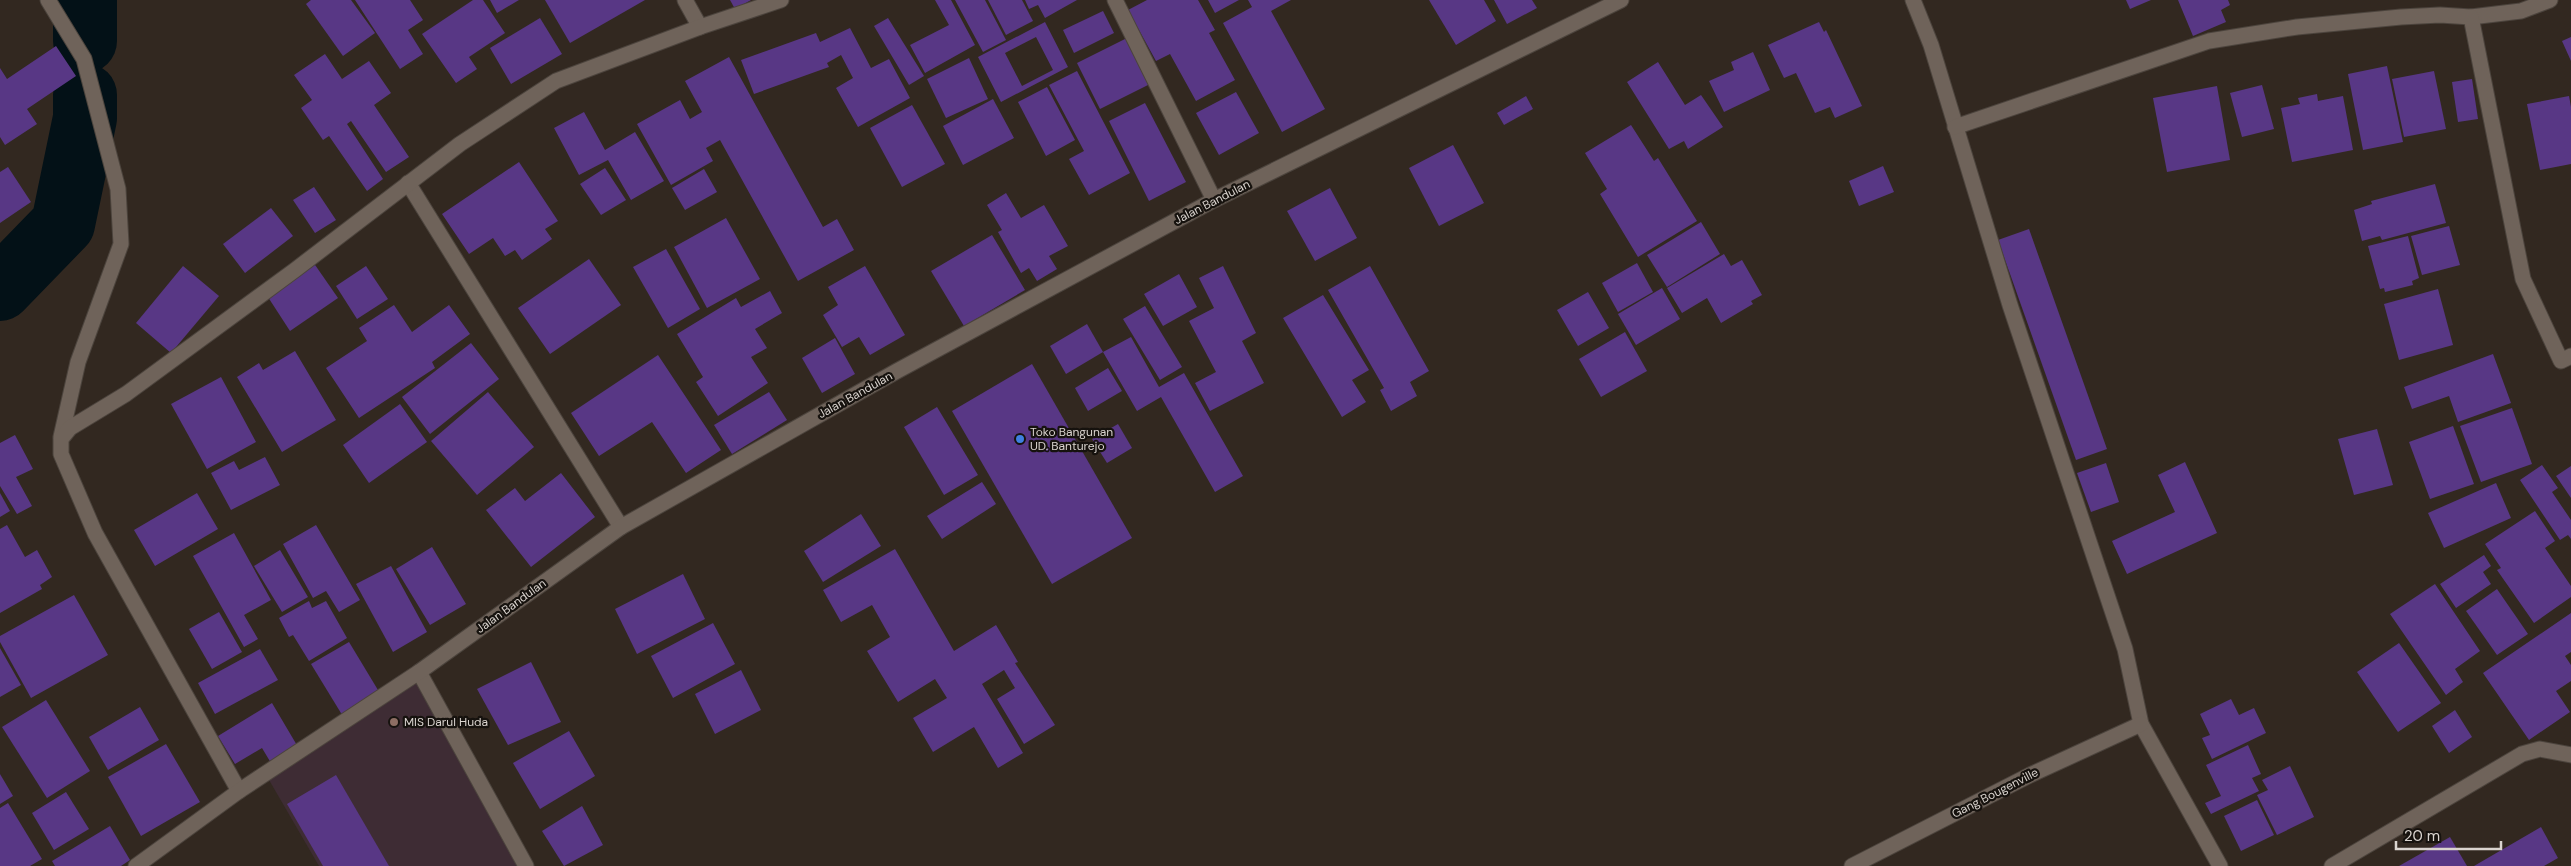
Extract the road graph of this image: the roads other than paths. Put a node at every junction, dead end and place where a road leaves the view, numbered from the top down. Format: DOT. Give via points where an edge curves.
graph roads {
  1 [pos="48,0"];
  2 [pos="685,0"];
  3 [pos="781,0"];
  4 [pos="1620,0"];
  5 [pos="1914,0"];
  6 [pos="2550,0"];
  7 [pos="1120,2"];
  8 [pos="2519,5"];
  9 [pos="1592,6"];
  10 [pos="2471,17"];
  11 [pos="700,27"];
  12 [pos="1955,126"];
  13 [pos="408,182"];
  14 [pos="1214,200"];
  15 [pos="2568,363"];
  16 [pos="61,439"];
  17 [pos="621,527"];
  18 [pos="419,672"];
  19 [pos="2141,724"];
  20 [pos="2571,755"];
  21 [pos="239,791"];
  22 [pos="136,866"];
  23 [pos="526,866"];
  24 [pos="1852,866"];
  25 [pos="2220,866"];
  26 [pos="2332,866"];
  1 -- 16 [label="street" via="84,59 118,189 121,244 78,362"];
  2 -- 11 [label="street"];
  3 -- 11 [label="street"];
  4 -- 9 [label="street, Jalan Bandulan"];
  5 -- 12 [label="street"];
  6 -- 8 [label="street"];
  7 -- 14 [label="street"];
  8 -- 10 [label="street"];
  9 -- 14 [label="street, Jalan Bandulan"];
  10 -- 12 [label="street" via="2401,17 2297,27 2209,41"];
  10 -- 15 [label="street" via="2523,279"];
  11 -- 13 [label="street" via="556,82 500,116"];
  12 -- 19 [label="street" via="2010,305 2125,650"];
  13 -- 16 [label="street" via="126,394 70,428"];
  13 -- 17 [label="street"];
  14 -- 17 [label="street, Jalan Bandulan" via="898,371"];
  16 -- 21 [label="street" via="61,454 95,534"];
  17 -- 18 [label="street, Jalan Bandulan"];
  18 -- 21 [label="street, Jalan Bandulan"];
  18 -- 23 [label="street"];
  19 -- 24 [label="street, Gang Bougenville" via="2030,775"];
  19 -- 25 [label="street"];
  20 -- 26 [label="street" via="2540,749 2522,754"];
  21 -- 22 [label="street, Jalan Bandulan"];
}
